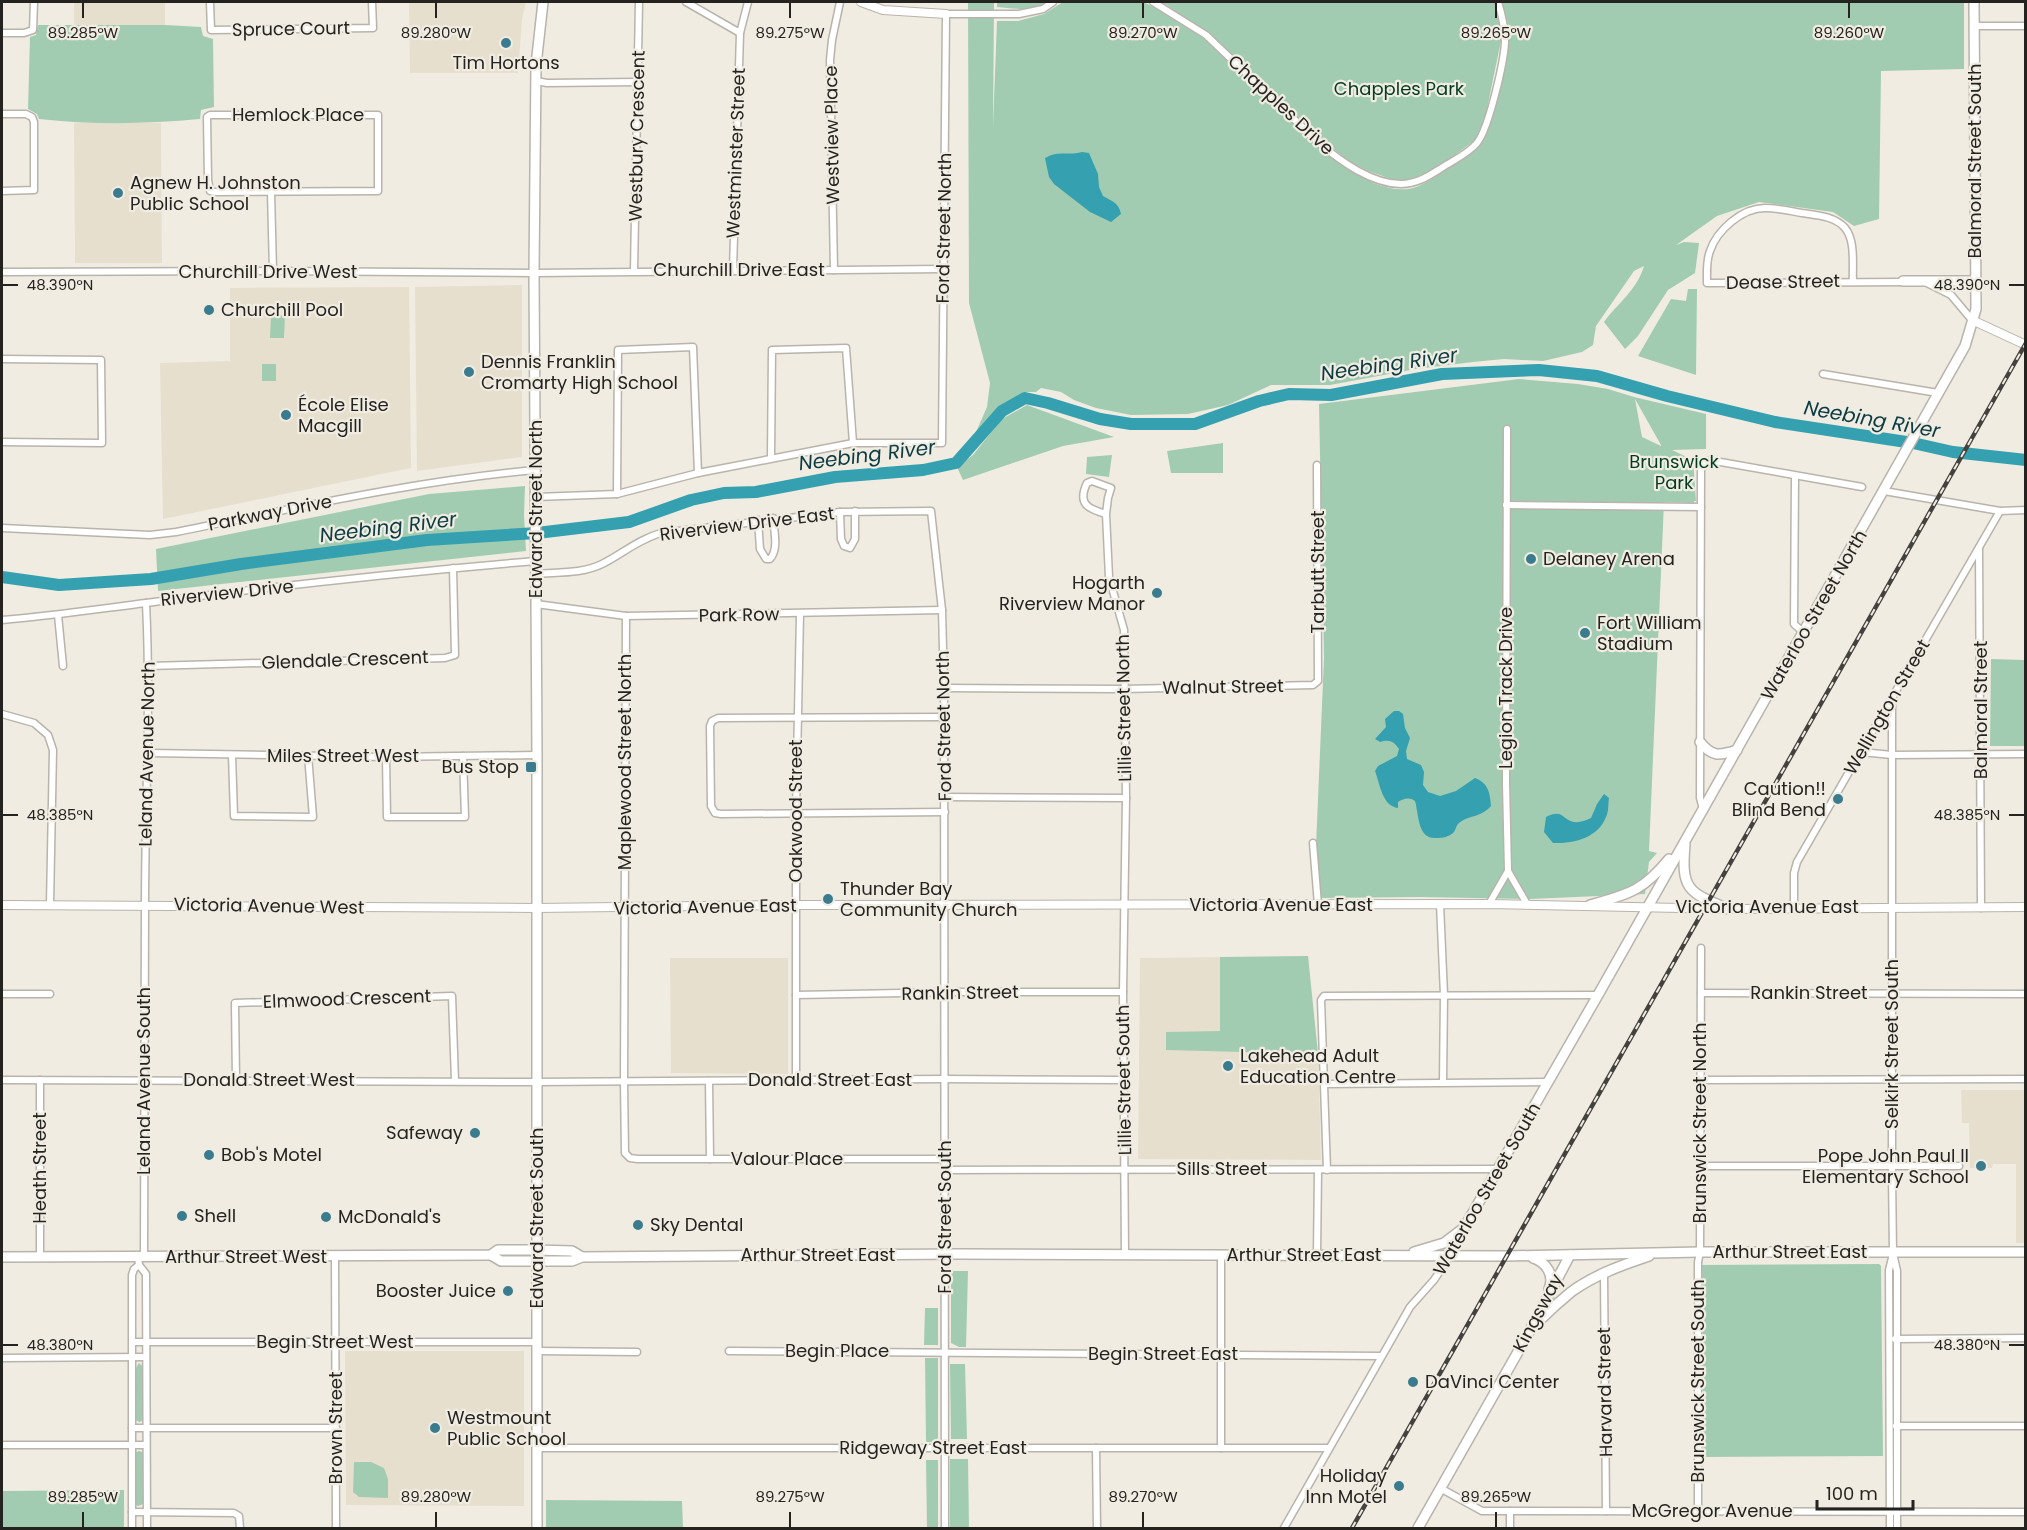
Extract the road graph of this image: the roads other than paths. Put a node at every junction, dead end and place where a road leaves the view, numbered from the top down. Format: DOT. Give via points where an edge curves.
graph roads {
  1 [pos="34,2"];
  2 [pos="210,2"];
  3 [pos="372,2"];
  4 [pos="543,2"];
  5 [pos="639,2"];
  6 [pos="686,2"];
  7 [pos="748,2"];
  8 [pos="840,2"];
  9 [pos="861,2"];
  10 [pos="1053,2"];
  11 [pos="1153,2"];
  12 [pos="1498,2"];
  13 [pos="1974,2"];
  14 [pos="946,14"];
  15 [pos="1974,26"];
  16 [pos="2025,26"];
  17 [pos="2,33"];
  18 [pos="740,33"];
  19 [pos="536,81"];
  20 [pos="638,82"];
  21 [pos="2,114"];
  22 [pos="2,191"];
  23 [pos="271,192"];
  24 [pos="943,269"];
  25 [pos="733,270"];
  26 [pos="834,270"];
  27 [pos="273,271"];
  28 [pos="634,271"];
  29 [pos="2,272"];
  30 [pos="534,273"];
  31 [pos="1903,281"];
  32 [pos="1976,281"];
  33 [pos="1853,282"];
  34 [pos="1972,320"];
  35 [pos="2025,345"];
  36 [pos="2,359"];
  37 [pos="1823,374"];
  38 [pos="1938,393"];
  39 [pos="1507,429"];
  40 [pos="2,442"];
  41 [pos="853,443"];
  42 [pos="771,458"];
  43 [pos="1317,465"];
  44 [pos="536,470"];
  45 [pos="698,473"];
  46 [pos="1796,476"];
  47 [pos="1862,487"];
  48 [pos="1884,491"];
  49 [pos="617,494"];
  50 [pos="536,497"];
  51 [pos="1506,505"];
  52 [pos="1701,507"];
  53 [pos="2025,510"];
  54 [pos="855,511"];
  55 [pos="931,511"];
  56 [pos="2000,511"];
  57 [pos="840,512"];
  58 [pos="1106,514"];
  59 [pos="773,518"];
  60 [pos="758,520"];
  61 [pos="2,528"];
  62 [pos="1979,549"];
  63 [pos="535,557"];
  64 [pos="453,568"];
  65 [pos="536,574"];
  66 [pos="146,603"];
  67 [pos="536,604"];
  68 [pos="942,610"];
  69 [pos="800,614"];
  70 [pos="58,615"];
  71 [pos="626,616"];
  72 [pos="2,620"];
  73 [pos="1804,633"];
  74 [pos="63,666"];
  75 [pos="149,666"];
  76 [pos="1318,680"];
  77 [pos="944,688"];
  78 [pos="1124,688"];
  79 [pos="1892,696"];
  80 [pos="2,714"];
  81 [pos="797,717"];
  82 [pos="944,717"];
  83 [pos="1700,742"];
  84 [pos="1737,750"];
  85 [pos="1861,752"];
  86 [pos="149,753"];
  87 [pos="1982,754"];
  88 [pos="2025,754"];
  89 [pos="232,755"];
  90 [pos="308,755"];
  91 [pos="537,755"];
  92 [pos="1892,755"];
  93 [pos="463,756"];
  94 [pos="386,757"];
  95 [pos="944,797"];
  96 [pos="1126,798"];
  97 [pos="1703,810"];
  98 [pos="796,812"];
  99 [pos="945,812"];
  100 [pos="1685,839"];
  101 [pos="1313,843"];
  102 [pos="1508,871"];
  103 [pos="1440,904"];
  104 [pos="1489,904"];
  105 [pos="1527,904"];
  106 [pos="2,905"];
  107 [pos="50,905"];
  108 [pos="144,905"];
  109 [pos="795,905"];
  110 [pos="1125,905"];
  111 [pos="1318,905"];
  112 [pos="1590,905"];
  113 [pos="945,906"];
  114 [pos="1647,906"];
  115 [pos="2025,907"];
  116 [pos="536,908"];
  117 [pos="624,908"];
  118 [pos="1794,908"];
  119 [pos="1892,908"];
  120 [pos="1981,908"];
  121 [pos="1728,909"];
  122 [pos="1701,948"];
  123 [pos="1123,992"];
  124 [pos="945,993"];
  125 [pos="1701,993"];
  126 [pos="1892,993"];
  127 [pos="2,994"];
  128 [pos="50,994"];
  129 [pos="2025,994"];
  130 [pos="796,995"];
  131 [pos="1444,995"];
  132 [pos="1598,996"];
  133 [pos="944,1079"];
  134 [pos="2025,1079"];
  135 [pos="2,1080"];
  136 [pos="40,1080"];
  137 [pos="145,1080"];
  138 [pos="236,1080"];
  139 [pos="796,1080"];
  140 [pos="1124,1080"];
  141 [pos="1700,1080"];
  142 [pos="1892,1080"];
  143 [pos="455,1081"];
  144 [pos="709,1081"];
  145 [pos="537,1082"];
  146 [pos="624,1082"];
  147 [pos="1443,1082"];
  148 [pos="1548,1082"];
  149 [pos="1325,1084"];
  150 [pos="630,1158"];
  151 [pos="710,1159"];
  152 [pos="944,1159"];
  153 [pos="1700,1166"];
  154 [pos="1959,1166"];
  155 [pos="1892,1167"];
  156 [pos="1125,1169"];
  157 [pos="1498,1169"];
  158 [pos="945,1170"];
  159 [pos="1318,1170"];
  160 [pos="1327,1170"];
  161 [pos="1465,1227"];
  162 [pos="537,1250"];
  163 [pos="1659,1252"];
  164 [pos="1700,1252"];
  165 [pos="2025,1252"];
  166 [pos="1893,1253"];
  167 [pos="946,1254"];
  168 [pos="491,1255"];
  169 [pos="1125,1255"];
  170 [pos="1221,1255"];
  171 [pos="1317,1255"];
  172 [pos="1570,1255"];
  173 [pos="335,1256"];
  174 [pos="1396,1256"];
  175 [pos="1450,1256"];
  176 [pos="1528,1256"];
  177 [pos="2,1257"];
  178 [pos="40,1257"];
  179 [pos="582,1257"];
  180 [pos="140,1260"];
  181 [pos="537,1261"];
  182 [pos="1604,1273"];
  183 [pos="1532,1327"];
  184 [pos="2025,1338"];
  185 [pos="1889,1339"];
  186 [pos="1897,1339"];
  187 [pos="133,1342"];
  188 [pos="146,1342"];
  189 [pos="336,1342"];
  190 [pos="537,1346"];
  191 [pos="729,1351"];
  192 [pos="945,1352"];
  193 [pos="637,1353"];
  194 [pos="1221,1354"];
  195 [pos="1381,1356"];
  196 [pos="2,1358"];
  197 [pos="133,1358"];
  198 [pos="146,1358"];
  199 [pos="1889,1426"];
  200 [pos="1897,1426"];
  201 [pos="2025,1426"];
  202 [pos="132,1428"];
  203 [pos="146,1428"];
  204 [pos="336,1428"];
  205 [pos="146,1444"];
  206 [pos="2,1445"];
  207 [pos="132,1445"];
  208 [pos="537,1448"];
  209 [pos="945,1448"];
  210 [pos="1096,1448"];
  211 [pos="1221,1448"];
  212 [pos="1329,1448"];
  213 [pos="1440,1488"];
  214 [pos="1510,1511"];
  215 [pos="1606,1511"];
  216 [pos="1698,1511"];
  217 [pos="1889,1511"];
  218 [pos="1897,1511"];
  219 [pos="132,1512"];
  220 [pos="147,1512"];
  221 [pos="2025,1512"];
  222 [pos="132,1528"];
  223 [pos="147,1528"];
  224 [pos="240,1528"];
  225 [pos="336,1528"];
  226 [pos="537,1528"];
  227 [pos="945,1528"];
  228 [pos="1097,1528"];
  229 [pos="1284,1528"];
  230 [pos="1418,1528"];
  231 [pos="1510,1528"];
  232 [pos="1890,1528"];
  233 [pos="1897,1528"];
  1 -- 17 [label="street" via="33,30"];
  2 -- 3 [label="street, Spruce Court" via="211,30 373,28"];
  4 -- 19 [label="main road, Edward Street North"];
  5 -- 20 [label="street, Westbury Crescent"];
  6 -- 18 [label="street"];
  7 -- 18 [label="street, Westminster Street"];
  8 -- 26 [label="street, Westview Place" via="830,60"];
  9 -- 14 [label="street" via="883,10"];
  10 -- 14 [label="street" via="1036,12"];
  11 -- 12 [label="street, Chapples Drive" via="1206,35 1338,159 1369,175 1399,184 1424,179 1473,147 1482,136 1505,44"];
  13 -- 15 [label="main road, Balmoral Street South"];
  14 -- 24 [label="street, Ford Street North"];
  15 -- 16 [label="street"];
  15 -- 32 [label="main road, Balmoral Street South"];
  18 -- 25 [label="street, Westminster Street"];
  19 -- 20 [label="street"];
  19 -- 30 [label="main road, Edward Street North"];
  20 -- 28 [label="street, Westbury Crescent"];
  21 -- 22 [label="street" via="32,117 34,190"];
  23 -- 23 [label="street, Hemlock Place" via="378,191 378,115 207,117 210,191"];
  23 -- 27 [label="street"];
  24 -- 26 [label="street, Churchill Drive East"];
  24 -- 41 [label="street, Ford Street North" via="942,442"];
  25 -- 26 [label="street, Churchill Drive East"];
  25 -- 28 [label="street, Churchill Drive East"];
  27 -- 29 [label="street, Churchill Drive West"];
  27 -- 30 [label="street, Churchill Drive West"];
  28 -- 30 [label="street, Churchill Drive East"];
  30 -- 44 [label="main road, Edward Street North"];
  31 -- 32 [label="main road"];
  31 -- 33 [label="street, Dease Street"];
  31 -- 34 [label="street, Dease Street" via="1929,284 1951,294"];
  32 -- 34 [label="main road, Balmoral Street South"];
  33 -- 33 [label="street, Dease Street" via="1852,243 1844,226 1831,218 1780,209 1747,212 1725,228 1710,250 1707,283"];
  34 -- 35 [label="street"];
  34 -- 38 [label="main road, Waterloo Street North" via="1965,345"];
  36 -- 40 [label="street" via="101,360 102,443"];
  37 -- 38 [label="street"];
  38 -- 48 [label="main road, Waterloo Street North"];
  39 -- 51 [label="street, Legion Track Drive"];
  41 -- 42 [label="street"];
  41 -- 42 [label="street" via="846,348 772,350"];
  42 -- 45 [label="street"];
  43 -- 76 [label="street, Tarbutt Street"];
  44 -- 50 [label="main road, Edward Street North"];
  44 -- 61 [label="street, Parkway Drive" via="416,484 150,535"];
  45 -- 49 [label="street"];
  45 -- 49 [label="street" via="693,347 618,350"];
  46 -- 47 [label="street"];
  46 -- 52 [label="street" via="1704,461"];
  46 -- 73 [label="street" via="1794,624"];
  48 -- 56 [label="street"];
  48 -- 73 [label="main road, Waterloo Street North"];
  49 -- 50 [label="street"];
  50 -- 63 [label="main road, Edward Street North"];
  51 -- 52 [label="street"];
  51 -- 102 [label="street, Legion Track Drive"];
  52 -- 83 [label="street"];
  53 -- 56 [label="street"];
  54 -- 55 [label="street, Riverview Drive East"];
  54 -- 57 [label="street, Riverview Drive East"];
  54 -- 57 [label="street" via="854,543 849,548 841,539"];
  55 -- 68 [label="street, Ford Street North"];
  56 -- 62 [label="street, Wellington Street"];
  57 -- 59 [label="street, Riverview Drive East"];
  58 -- 58 [label="street, Lillie Street North" via="1111,488 1087,483 1085,506"];
  58 -- 78 [label="street, Lillie Street North" via="1109,577 1124,630"];
  59 -- 60 [label="street, Riverview Drive East"];
  59 -- 60 [label="street" via="775,548 770,559 761,553"];
  60 -- 65 [label="street, Riverview Drive East" via="661,533 647,537 600,566"];
  62 -- 79 [label="street, Wellington Street"];
  62 -- 87 [label="street, Balmoral Street"];
  63 -- 64 [label="street, Riverview Drive"];
  63 -- 65 [label="main road, Edward Street North"];
  64 -- 66 [label="street, Riverview Drive"];
  64 -- 75 [label="street, Glendale Crescent" via="455,655"];
  65 -- 67 [label="main road, Edward Street North"];
  66 -- 70 [label="street, Riverview Drive"];
  66 -- 75 [label="street, Leland Avenue North"];
  67 -- 71 [label="street, Park Row"];
  67 -- 91 [label="main road, Edward Street North"];
  68 -- 69 [label="street, Park Row"];
  68 -- 77 [label="street, Ford Street North"];
  69 -- 71 [label="street, Park Row"];
  69 -- 81 [label="street, Oakwood Street"];
  70 -- 72 [label="street, Riverview Drive"];
  70 -- 74 [label="street"];
  71 -- 117 [label="street, Maplewood Street North"];
  73 -- 84 [label="main road, Waterloo Street North"];
  75 -- 86 [label="street, Leland Avenue North"];
  76 -- 78 [label="street, Walnut Street" via="1306,687"];
  77 -- 78 [label="street, Walnut Street"];
  77 -- 82 [label="street, Ford Street North"];
  78 -- 96 [label="street, Lillie Street North"];
  79 -- 85 [label="street, Wellington Street"];
  79 -- 92 [label="street, Selkirk Street South"];
  80 -- 107 [label="street" via="34,723 48,735 53,750"];
  81 -- 82 [label="street"];
  81 -- 98 [label="street, Oakwood Street"];
  81 -- 98 [label="street" via="718,718 710,726 711,806 715,813"];
  82 -- 95 [label="street, Ford Street North"];
  83 -- 84 [label="main road" via="1713,754"];
  83 -- 97 [label="street"];
  84 -- 97 [label="main road, Waterloo Street North"];
  85 -- 92 [label="street"];
  85 -- 118 [label="street, Wellington Street" via="1797,862"];
  86 -- 89 [label="street, Miles Street West"];
  86 -- 108 [label="street, Leland Avenue North"];
  87 -- 88 [label="street"];
  87 -- 92 [label="street"];
  87 -- 120 [label="street, Balmoral Street"];
  89 -- 90 [label="street, Miles Street West"];
  89 -- 90 [label="street" via="234,816 313,817"];
  90 -- 94 [label="street, Miles Street West"];
  91 -- 93 [label="street, Miles Street West"];
  91 -- 116 [label="main road, Edward Street North"];
  92 -- 119 [label="street, Selkirk Street South"];
  93 -- 94 [label="street, Miles Street West"];
  93 -- 94 [label="street" via="465,818 387,817"];
  95 -- 96 [label="street"];
  95 -- 99 [label="street, Ford Street North"];
  96 -- 110 [label="street, Lillie Street North"];
  97 -- 100 [label="main road, Waterloo Street North"];
  98 -- 99 [label="street"];
  98 -- 109 [label="street, Oakwood Street"];
  99 -- 113 [label="street, Ford Street North"];
  100 -- 112 [label="main road" via="1641,888"];
  100 -- 114 [label="main road, Waterloo Street North"];
  100 -- 121 [label="main road" via="1684,875 1688,885 1698,896"];
  101 -- 111 [label="street"];
  102 -- 104 [label="street"];
  102 -- 105 [label="street, Legion Track Drive"];
  103 -- 104 [label="street, Victoria Avenue East"];
  103 -- 111 [label="street, Victoria Avenue East"];
  103 -- 131 [label="street"];
  104 -- 105 [label="street, Victoria Avenue East"];
  105 -- 112 [label="street, Victoria Avenue East"];
  106 -- 107 [label="street, Victoria Avenue West"];
  107 -- 108 [label="street, Victoria Avenue West"];
  108 -- 116 [label="street, Victoria Avenue West"];
  108 -- 137 [label="street, Leland Avenue South"];
  109 -- 113 [label="street, Victoria Avenue East"];
  109 -- 117 [label="street, Victoria Avenue East"];
  109 -- 130 [label="street, Oakwood Street"];
  110 -- 111 [label="street, Victoria Avenue East"];
  110 -- 113 [label="street, Victoria Avenue East"];
  110 -- 123 [label="street, Lillie Street South"];
  112 -- 114 [label="street, Victoria Avenue East"];
  113 -- 124 [label="street, Ford Street South"];
  114 -- 121 [label="street, Victoria Avenue East"];
  114 -- 132 [label="main road, Waterloo Street South"];
  115 -- 120 [label="street, Victoria Avenue East"];
  116 -- 117 [label="street, Victoria Avenue East"];
  116 -- 145 [label="main road, Edward Street South"];
  117 -- 146 [label="street, Maplewood Street North"];
  118 -- 119 [label="street, Victoria Avenue East"];
  118 -- 121 [label="street, Victoria Avenue East"];
  119 -- 120 [label="street, Victoria Avenue East"];
  119 -- 126 [label="street, Selkirk Street South"];
  122 -- 125 [label="street, Brunswick Street North"];
  123 -- 124 [label="street, Rankin Street"];
  123 -- 140 [label="street, Lillie Street South"];
  124 -- 130 [label="street, Rankin Street"];
  124 -- 133 [label="street, Ford Street South"];
  125 -- 126 [label="street, Rankin Street"];
  125 -- 141 [label="street, Brunswick Street North"];
  126 -- 129 [label="street, Rankin Street"];
  126 -- 142 [label="street, Selkirk Street South"];
  127 -- 128 [label="street"];
  130 -- 139 [label="street, Oakwood Street"];
  131 -- 132 [label="street"];
  131 -- 147 [label="street"];
  131 -- 149 [label="street" via="1328,995 1322,999"];
  132 -- 148 [label="main road, Waterloo Street South"];
  133 -- 139 [label="street, Donald Street East"];
  133 -- 140 [label="street, Donald Street East"];
  133 -- 152 [label="street, Ford Street South"];
  134 -- 142 [label="street"];
  135 -- 136 [label="street, Donald Street West"];
  136 -- 137 [label="street, Donald Street West"];
  136 -- 178 [label="street, Heath Street"];
  137 -- 138 [label="street, Donald Street West"];
  137 -- 180 [label="street, Leland Avenue South"];
  138 -- 143 [label="street, Donald Street West"];
  138 -- 143 [label="street, Elmwood Crescent" via="235,1003 452,996"];
  139 -- 144 [label="street, Donald Street East"];
  140 -- 156 [label="street, Lillie Street South"];
  141 -- 142 [label="street"];
  141 -- 153 [label="street, Brunswick Street North"];
  142 -- 155 [label="street, Selkirk Street South"];
  143 -- 145 [label="street, Donald Street West"];
  144 -- 146 [label="street, Donald Street East"];
  144 -- 151 [label="street"];
  145 -- 146 [label="street, Donald Street East"];
  145 -- 162 [label="main road, Edward Street South"];
  146 -- 150 [label="street, Maplewood Street North" via="624,1148"];
  147 -- 148 [label="street"];
  147 -- 149 [label="street"];
  148 -- 157 [label="main road, Waterloo Street South"];
  149 -- 160 [label="street"];
  150 -- 151 [label="street, Valour Place"];
  151 -- 152 [label="street, Valour Place"];
  152 -- 158 [label="street, Ford Street South"];
  153 -- 155 [label="street"];
  153 -- 164 [label="street, Brunswick Street North"];
  154 -- 155 [label="street"];
  155 -- 166 [label="street, Selkirk Street South"];
  156 -- 158 [label="street, Sills Street"];
  156 -- 159 [label="street, Sills Street"];
  156 -- 169 [label="street, Lillie Street South"];
  157 -- 160 [label="street, Sills Street"];
  157 -- 161 [label="main road, Waterloo Street South"];
  158 -- 167 [label="street, Ford Street South"];
  159 -- 160 [label="street, Sills Street"];
  159 -- 171 [label="street"];
  161 -- 174 [label="main road" via="1444,1243"];
  161 -- 175 [label="main road, Waterloo Street South"];
  162 -- 168 [label="main road, Arthur Street West" via="498,1251"];
  162 -- 179 [label="main road, Arthur Street East" via="572,1251"];
  162 -- 181 [label="main road, Edward Street South"];
  163 -- 164 [label="main road, Arthur Street East"];
  163 -- 172 [label="main road, Arthur Street East"];
  163 -- 182 [label="main road"];
  164 -- 166 [label="main road, Arthur Street East"];
  164 -- 216 [label="street, Brunswick Street South"];
  165 -- 166 [label="main road, Arthur Street East"];
  166 -- 185 [label="street, Selkirk Street South" via="1889,1270"];
  166 -- 186 [label="street, Selkirk Street South" via="1897,1271"];
  167 -- 169 [label="main road, Arthur Street East"];
  167 -- 179 [label="main road, Arthur Street East"];
  167 -- 192 [label="street, Ford Street South"];
  168 -- 173 [label="main road, Arthur Street West"];
  168 -- 181 [label="main road, Arthur Street West" via="501,1261"];
  169 -- 170 [label="main road, Arthur Street East"];
  170 -- 171 [label="main road, Arthur Street East"];
  170 -- 194 [label="street"];
  171 -- 174 [label="main road, Arthur Street East"];
  172 -- 176 [label="main road, Arthur Street East"];
  172 -- 183 [label="main road, Kingsway"];
  173 -- 180 [label="main road, Arthur Street West"];
  173 -- 189 [label="street, Brown Street"];
  174 -- 175 [label="main road, Arthur Street East"];
  175 -- 176 [label="main road, Arthur Street East"];
  175 -- 195 [label="street, Waterloo Street South" via="1410,1307"];
  176 -- 183 [label="main road" via="1549,1269 1551,1283"];
  177 -- 178 [label="main road, Arthur Street West"];
  178 -- 180 [label="main road, Arthur Street West"];
  179 -- 181 [label="main road, Arthur Street East" via="572,1261"];
  180 -- 187 [label="street, Leland Avenue South" via="132,1275"];
  180 -- 188 [label="street, Leland Avenue South" via="146,1274"];
  181 -- 190 [label="main road, Edward Street South"];
  182 -- 183 [label="main road" via="1571,1292"];
  182 -- 215 [label="street, Harvard Street"];
  183 -- 213 [label="main road, Kingsway"];
  184 -- 186 [label="street"];
  185 -- 186 [label="street"];
  185 -- 199 [label="street, Selkirk Street South"];
  186 -- 200 [label="street, Selkirk Street South"];
  187 -- 188 [label="street, Begin Street West"];
  187 -- 197 [label="street, Leland Avenue South"];
  188 -- 189 [label="street, Begin Street West"];
  188 -- 198 [label="street, Leland Avenue South"];
  189 -- 190 [label="street, Begin Street West"];
  189 -- 204 [label="street, Brown Street"];
  190 -- 193 [label="street, Begin Street West"];
  190 -- 208 [label="main road, Edward Street South"];
  191 -- 192 [label="street, Begin Place"];
  192 -- 194 [label="street, Begin Street East"];
  192 -- 209 [label="street, Ford Street South"];
  194 -- 195 [label="street, Begin Street East"];
  194 -- 211 [label="street"];
  195 -- 212 [label="street, Waterloo Street South"];
  196 -- 197 [label="street"];
  197 -- 198 [label="street"];
  197 -- 202 [label="street, Leland Avenue South"];
  198 -- 203 [label="street, Leland Avenue South"];
  199 -- 200 [label="street"];
  199 -- 217 [label="street, Selkirk Street South"];
  200 -- 201 [label="street"];
  200 -- 218 [label="street, Selkirk Street South"];
  202 -- 203 [label="street"];
  202 -- 207 [label="street, Leland Avenue South"];
  203 -- 204 [label="street"];
  203 -- 205 [label="street, Leland Avenue South"];
  204 -- 225 [label="street, Brown Street"];
  205 -- 207 [label="street"];
  205 -- 220 [label="street, Leland Avenue South"];
  206 -- 207 [label="street"];
  207 -- 219 [label="street, Leland Avenue South"];
  208 -- 209 [label="street, Ridgeway Street East"];
  208 -- 226 [label="main road, Edward Street South"];
  209 -- 210 [label="street, Ridgeway Street East"];
  209 -- 227 [label="street, Ford Street South"];
  210 -- 211 [label="street, Ridgeway Street East"];
  210 -- 228 [label="street"];
  211 -- 212 [label="street, Ridgeway Street East"];
  212 -- 229 [label="street, Waterloo Street South"];
  213 -- 214 [label="street, McGregor Avenue" via="1482,1511"];
  213 -- 230 [label="main road, Kingsway"];
  214 -- 215 [label="street, McGregor Avenue"];
  214 -- 231 [label="street"];
  215 -- 216 [label="street, McGregor Avenue"];
  216 -- 217 [label="street, McGregor Avenue"];
  217 -- 218 [label="street, McGregor Avenue"];
  217 -- 232 [label="street, Selkirk Street South"];
  218 -- 221 [label="street, McGregor Avenue"];
  218 -- 233 [label="street, Selkirk Street South"];
  219 -- 220 [label="street"];
  219 -- 222 [label="street, Leland Avenue South"];
  220 -- 223 [label="street, Leland Avenue South"];
  220 -- 224 [label="street" via="234,1513 240,1518"];
}
